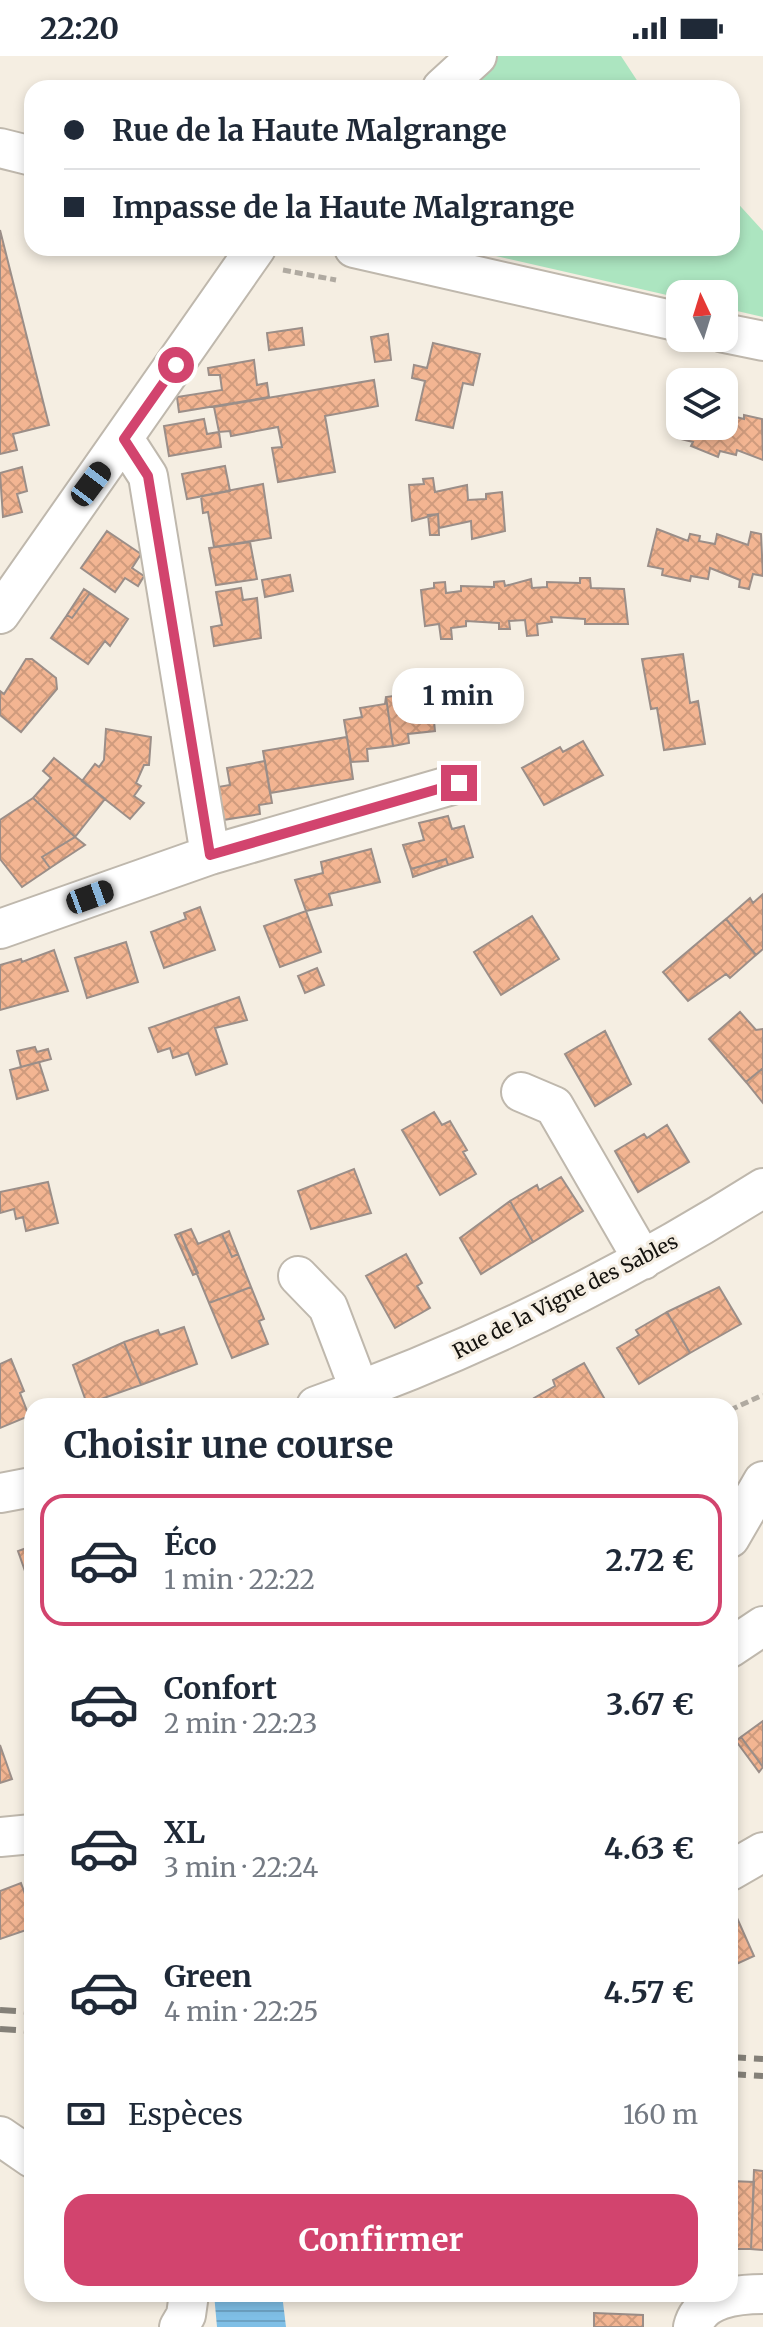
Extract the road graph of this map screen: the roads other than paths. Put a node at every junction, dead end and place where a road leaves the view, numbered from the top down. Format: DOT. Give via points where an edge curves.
graph roads {
  1 [pos="477,56"];
  2 [pos="451,80"];
  3 [pos="0,148"];
  4 [pos="24,154"];
  5 [pos="250,256"];
  6 [pos="389,256"];
  7 [pos="666,319"];
  8 [pos="738,336"];
  9 [pos="763,341"];
  10 [pos="124,439"];
  11 [pos="0,614"];
  12 [pos="459,783"];
  13 [pos="210,855"];
  14 [pos="0,929"];
  15 [pos="521,1092"];
  16 [pos="763,1188"];
  17 [pos="643,1260"];
  18 [pos="298,1276"];
  19 [pos="360,1391"];
  20 [pos="339,1398"];
  21 [pos="763,1481"];
  22 [pos="24,1488"];
  23 [pos="0,1493"];
  24 [pos="738,1524"];
  25 [pos="763,1626"];
  26 [pos="738,1643"];
  27 [pos="24,1835"];
  28 [pos="0,1837"];
  29 [pos="763,1852"];
  30 [pos="738,1866"];
  31 [pos="0,2136"];
  32 [pos="24,2152"];
  33 [pos="763,2294"];
  34 [pos="738,2296"];
  35 [pos="188,2302"];
  36 [pos="716,2302"];
  37 [pos="696,2309"];
  38 [pos="179,2327"];
  1 -- 2 [label="street"];
  3 -- 4 [label="street"];
  5 -- 10 [label="street"];
  6 -- 7 [label="street"];
  8 -- 9 [label="street"];
  10 -- 11 [label="street"];
  10 -- 13 [label="street" via="148,476"];
  12 -- 13 [label="street"];
  13 -- 14 [label="street"];
  15 -- 17 [label="street" via="554,1106"];
  16 -- 17 [label="street, Rue de la Vigne des Sables"];
  17 -- 19 [label="street, Rue de la Vigne des Sables" via="486,1339"];
  18 -- 19 [label="street" via="328,1307"];
  19 -- 20 [label="street, Rue de la Vigne des Sables"];
  21 -- 24 [label="street"];
  22 -- 23 [label="street"];
  25 -- 26 [label="street"];
  27 -- 28 [label="street"];
  29 -- 30 [label="street"];
  31 -- 32 [label="street"];
  33 -- 34 [label="street"];
  35 -- 38 [label="street"];
  36 -- 37 [label="street"];
}
